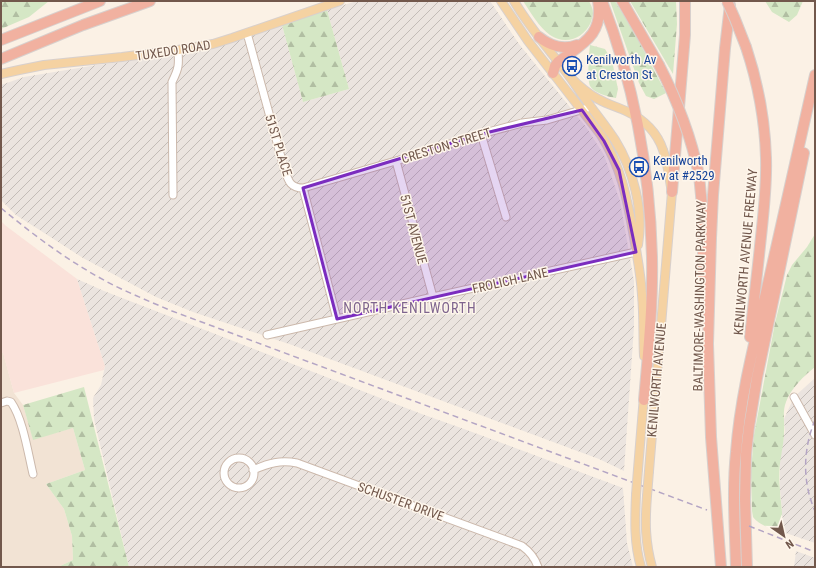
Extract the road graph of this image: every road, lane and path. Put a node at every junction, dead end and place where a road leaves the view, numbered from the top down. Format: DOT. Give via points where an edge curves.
graph roads {
  1 [pos="100,1"];
  2 [pos="150,1"];
  3 [pos="340,1"];
  4 [pos="501,1"];
  5 [pos="514,1"];
  6 [pos="598,1"];
  7 [pos="602,1"];
  8 [pos="622,1"];
  9 [pos="686,1"];
  10 [pos="727,1"];
  11 [pos="731,1"];
  12 [pos="247,33"];
  13 [pos="538,37"];
  14 [pos="1,40"];
  15 [pos="586,40"];
  16 [pos="178,50"];
  17 [pos="1,59"];
  18 [pos="558,62"];
  19 [pos="553,73"];
  20 [pos="1,74"];
  21 [pos="815,75"];
  22 [pos="569,76"];
  23 [pos="815,81"];
  24 [pos="591,107"];
  25 [pos="616,107"];
  26 [pos="582,110"];
  27 [pos="636,117"];
  28 [pos="481,134"];
  29 [pos="396,161"];
  30 [pos="302,188"];
  31 [pos="672,192"];
  32 [pos="173,195"];
  33 [pos="506,217"];
  34 [pos="636,252"];
  35 [pos="433,297"];
  36 [pos="337,319"];
  37 [pos="267,335"];
  38 [pos="708,344"];
  39 [pos="744,391"];
  40 [pos="794,397"];
  41 [pos="644,400"];
  42 [pos="1,403"];
  43 [pos="815,435"];
  44 [pos="253,470"];
  45 [pos="33,474"];
  46 [pos="538,567"];
  47 [pos="641,567"];
  48 [pos="652,567"];
  49 [pos="721,567"];
  50 [pos="736,567"];
  51 [pos="747,567"];
  1 -- 14 [label="highway"];
  2 -- 17 [label="highway"];
  3 -- 12 [label="main road, TUXEDO ROAD"];
  4 -- 19 [label="main road, KENILWORTH AVENUE"];
  5 -- 13 [label="main road, KENILWORTH AVENUE"];
  6 -- 15 [label="highway" via="598,22 595,31"];
  7 -- 27 [label="highway" via="618,43"];
  8 -- 38 [label="highway, bridge" via="659,65 682,115 691,143 699,175 703,216 703,292"];
  9 -- 31 [label="highway"];
  10 -- 39 [label="highway, KENILWORTH AVENUE FREEWAY, bridge" via="746,48 756,83 765,136 764,210"];
  11 -- 38 [label="highway, BALTIMORE-WASHINGTON PARKWAY" via="713,196"];
  12 -- 16 [label="main road, TUXEDO ROAD" via="213,44"];
  12 -- 30 [label="street, 51ST PLACE" via="287,177 293,187"];
  13 -- 15 [label="highway" via="562,47 573,46"];
  13 -- 18 [label="main road, KENILWORTH AVENUE"];
  15 -- 18 [label="highway"];
  16 -- 20 [label="main road, TUXEDO ROAD" via="44,65"];
  16 -- 32 [label="street" via="178,71 172,82"];
  18 -- 19 [label="highway"];
  18 -- 22 [label="main road, KENILWORTH AVENUE"];
  19 -- 26 [label="main road, KENILWORTH AVENUE"];
  21 -- 39 [label="highway"];
  22 -- 24 [label="main road, KENILWORTH AVENUE"];
  22 -- 25 [label="main road, KENILWORTH AVENUE" via="594,97"];
  23 -- 51 [label="highway" via="807,137 757,378 747,441"];
  24 -- 25 [label="main road"];
  24 -- 26 [label="street, CRESTON STREET"];
  24 -- 34 [label="main road, KENILWORTH AVENUE" via="618,144 631,175 639,217"];
  25 -- 27 [label="main road, KENILWORTH AVENUE"];
  26 -- 28 [label="street, CRESTON STREET"];
  26 -- 34 [label="main road, KENILWORTH AVENUE" via="604,140 619,170"];
  27 -- 31 [label="main road, KENILWORTH AVENUE" via="651,129 661,145 667,161"];
  27 -- 41 [label="highway" via="647,182 652,259"];
  28 -- 29 [label="street, CRESTON STREET"];
  28 -- 33 [label="street"];
  29 -- 30 [label="street, CRESTON STREET"];
  29 -- 35 [label="street, 51ST AVENUE"];
  30 -- 36 [label="street, 51ST PLACE"];
  31 -- 48 [label="main road, KENILWORTH AVENUE, bridge" via="645,522"];
  34 -- 35 [label="street, FROLICH LANE"];
  34 -- 41 [label="main road, KENILWORTH AVENUE" via="643,303"];
  35 -- 36 [label="street, FROLICH LANE"];
  36 -- 37 [label="street, FROLICH LANE"];
  38 -- 49 [label="highway, BALTIMORE-WASHINGTON PARKWAY" via="711,437"];
  39 -- 50 [label="highway" via="735,464"];
  40 -- 43 [label="street"];
  41 -- 47 [label="main road, KENILWORTH AVENUE, bridge" via="635,523"];
  42 -- 45 [label="street" via="11,402 15,407"];
  44 -- 44 [label="street" via="249,462 237,458 227,464 224,475 227,483 240,488 251,482"];
  44 -- 46 [label="street, SCHUSTER DRIVE" via="278,462 297,463 522,546 528,550"];
}
